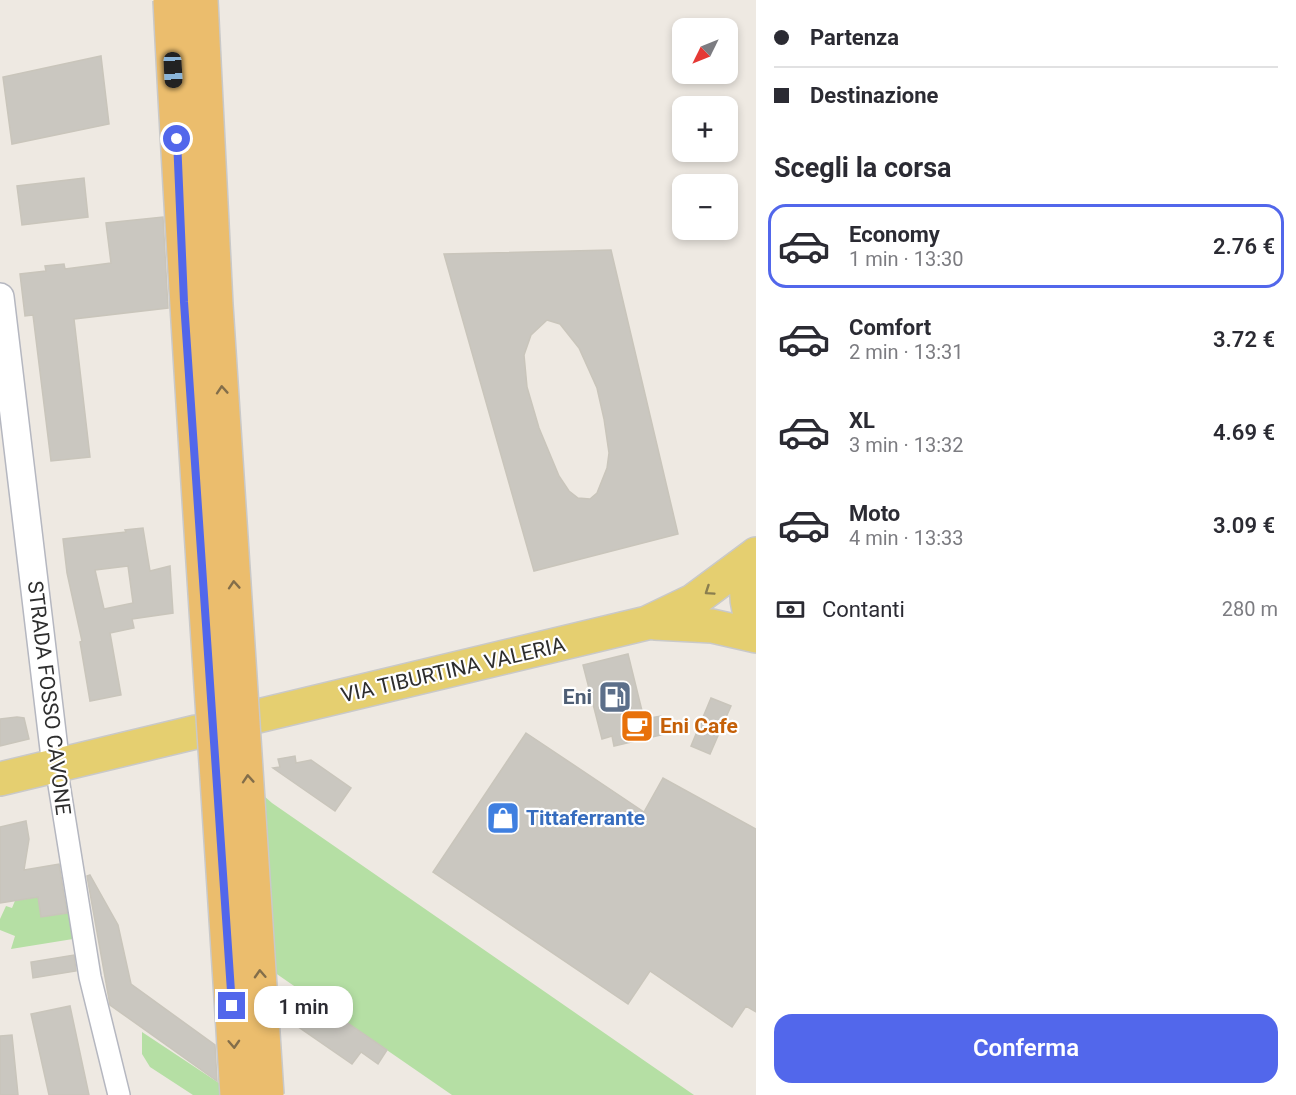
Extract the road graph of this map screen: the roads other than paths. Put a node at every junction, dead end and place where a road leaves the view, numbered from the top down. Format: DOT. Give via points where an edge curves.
graph roads {
  1 [pos="170,0"];
  2 [pos="201,0"];
  3 [pos="0,297"];
  4 [pos="756,555"];
  5 [pos="647,623"];
  6 [pos="756,628"];
  7 [pos="756,636"];
  8 [pos="258,716"];
  9 [pos="196,732"];
  10 [pos="56,765"];
  11 [pos="0,779"];
  12 [pos="119,1095"];
  13 [pos="237,1095"];
  14 [pos="267,1095"];
  1 -- 13 [label="highway, one-way, bridge" via="184,302"];
  14 -- 2 [label="highway, one-way, bridge" via="216,305"];
  3 -- 10 [label="street, STRADA FOSSO CAVONE"];
  4 -- 5 [label="main road, VIA TIBURTINA VALERIA, one-way" via="693,601"];
  4 -- 6 [label="main road" via="746,598"];
  5 -- 7 [label="main road, VIA TIBURTINA VALERIA" via="712,626"];
  5 -- 8 [label="main road, VIA TIBURTINA VALERIA"];
  9 -- 10 [label="main road"];
  10 -- 11 [label="main road"];
  10 -- 12 [label="street, STRADA FOSSO CAVONE" via="90,977"];
}
